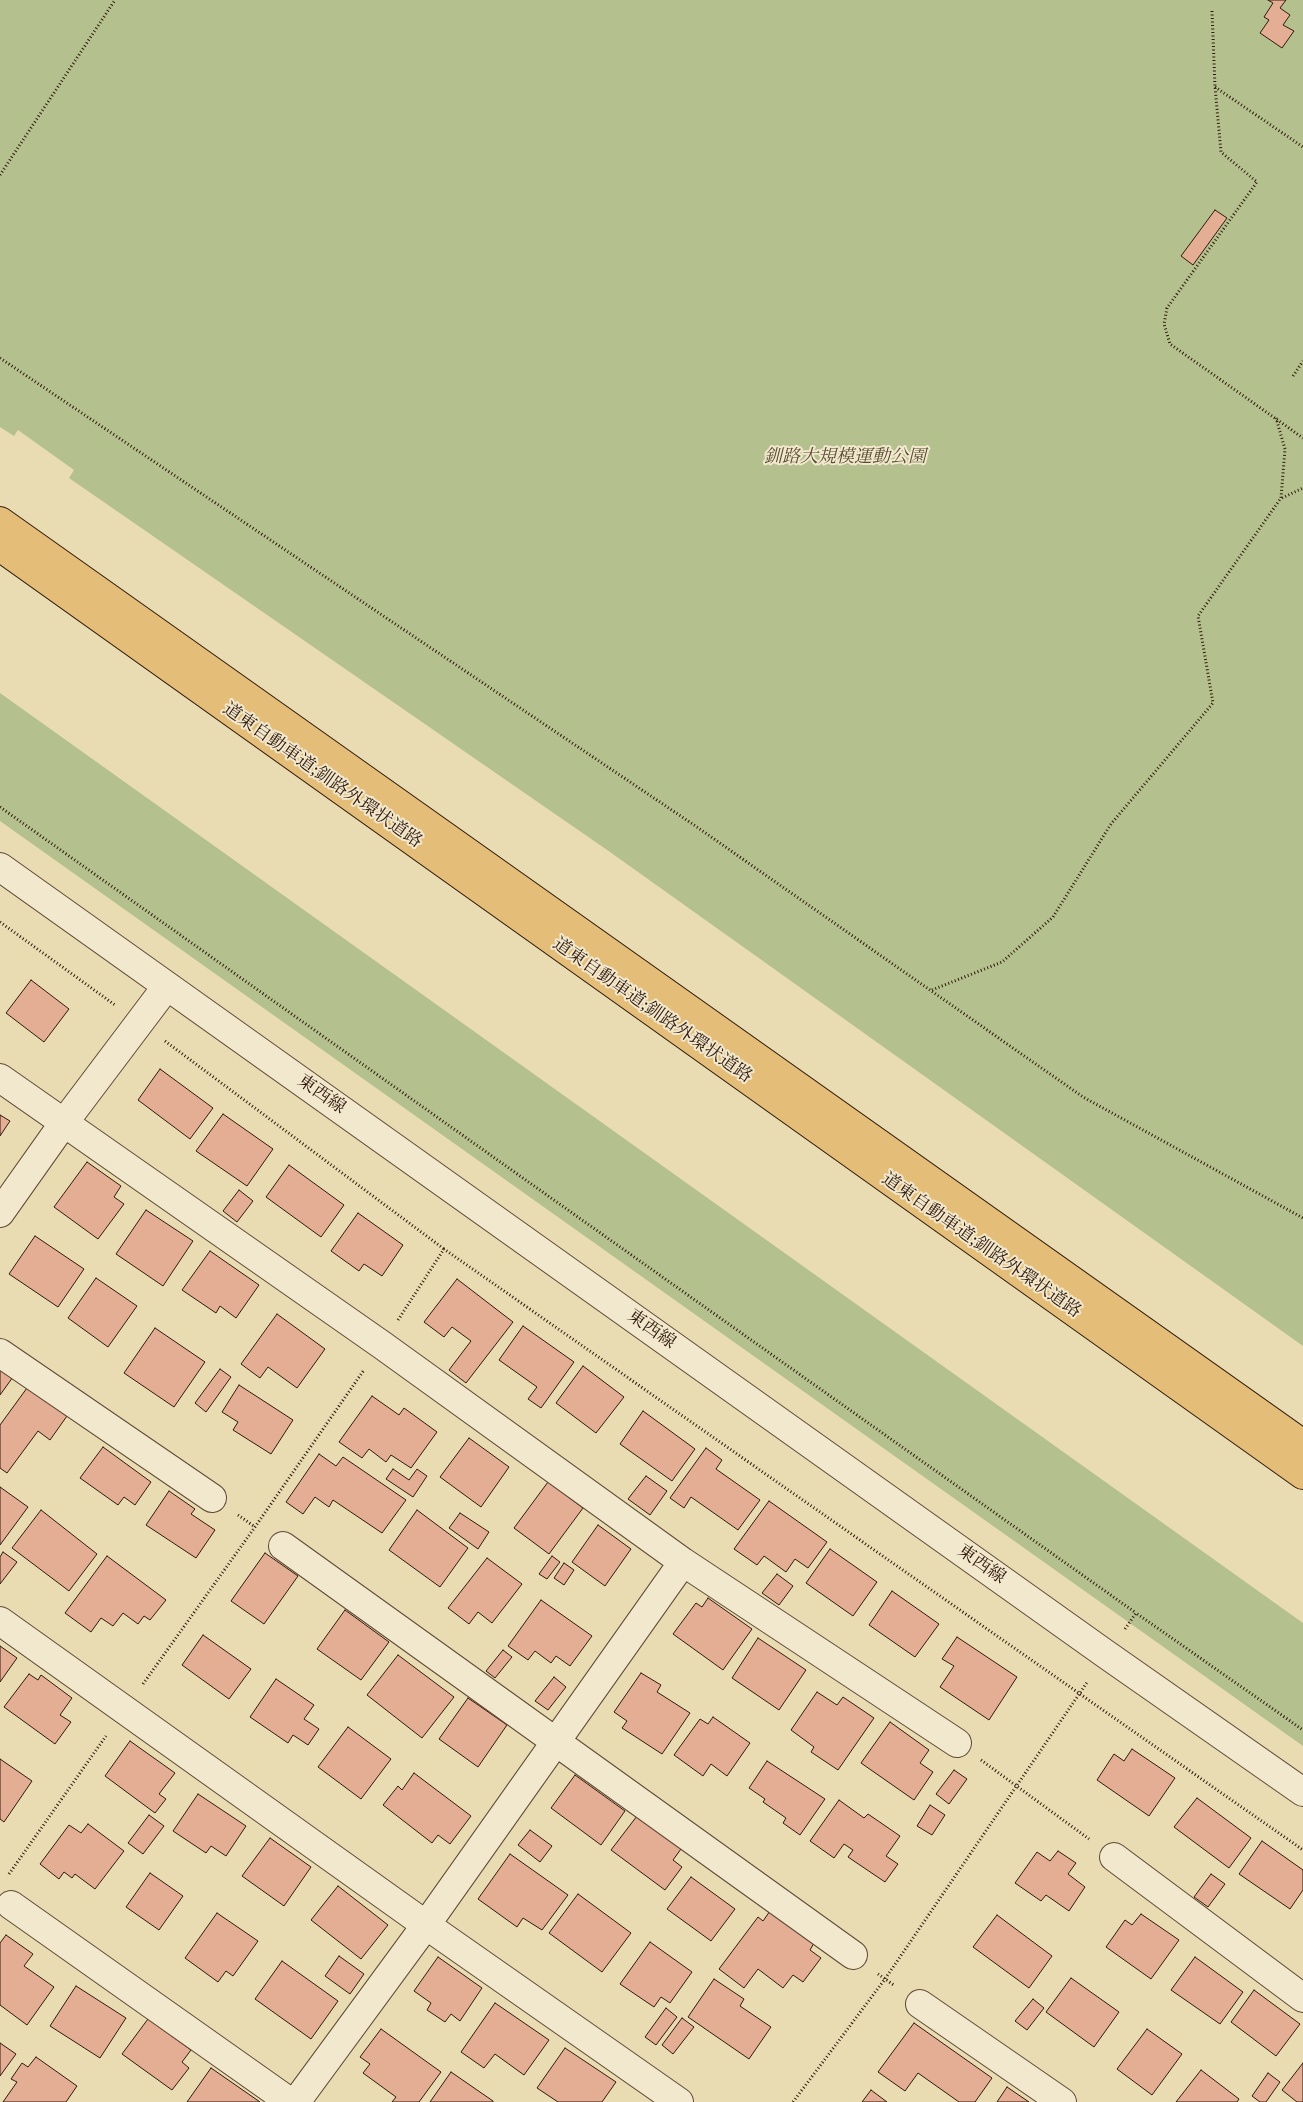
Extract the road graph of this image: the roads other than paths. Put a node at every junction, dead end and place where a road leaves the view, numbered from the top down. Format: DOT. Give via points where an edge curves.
graph roads {
  1 [pos="0,521"];
  2 [pos="0,548"];
  3 [pos="0,868"];
  4 [pos="167,986"];
  5 [pos="0,1078"];
  6 [pos="63,1124"];
  7 [pos="0,1213"];
  8 [pos="0,1352"];
  9 [pos="1303,1444"];
  10 [pos="1303,1475"];
  11 [pos="212,1498"];
  12 [pos="283,1546"];
  13 [pos="683,1562"];
  14 [pos="0,1621"];
  15 [pos="556,1742"];
  16 [pos="957,1743"];
  17 [pos="1303,1792"];
  18 [pos="1114,1857"];
  19 [pos="8,1892"];
  20 [pos="426,1925"];
  21 [pos="853,1955"];
  22 [pos="1303,1998"];
  23 [pos="920,2004"];
  24 [pos="290,2102"];
  25 [pos="296,2102"];
  26 [pos="679,2102"];
  27 [pos="1062,2102"];
  1 -- 9 [label="highway, 道東自動車道;釧路外環状道路"];
  2 -- 10 [label="highway, 道東自動車道;釧路外環状道路"];
  3 -- 4 [label="street, 東西線"];
  4 -- 6 [label="street"];
  4 -- 17 [label="street, 東西線"];
  5 -- 6 [label="street"];
  6 -- 7 [label="street"];
  6 -- 13 [label="street" via="382,1345"];
  8 -- 11 [label="street"];
  12 -- 15 [label="street"];
  13 -- 15 [label="street"];
  13 -- 16 [label="street"];
  14 -- 20 [label="street"];
  15 -- 20 [label="street"];
  15 -- 21 [label="street"];
  18 -- 22 [label="street"];
  19 -- 24 [label="street"];
  20 -- 25 [label="street"];
  20 -- 26 [label="street"];
  23 -- 27 [label="street"];
}
